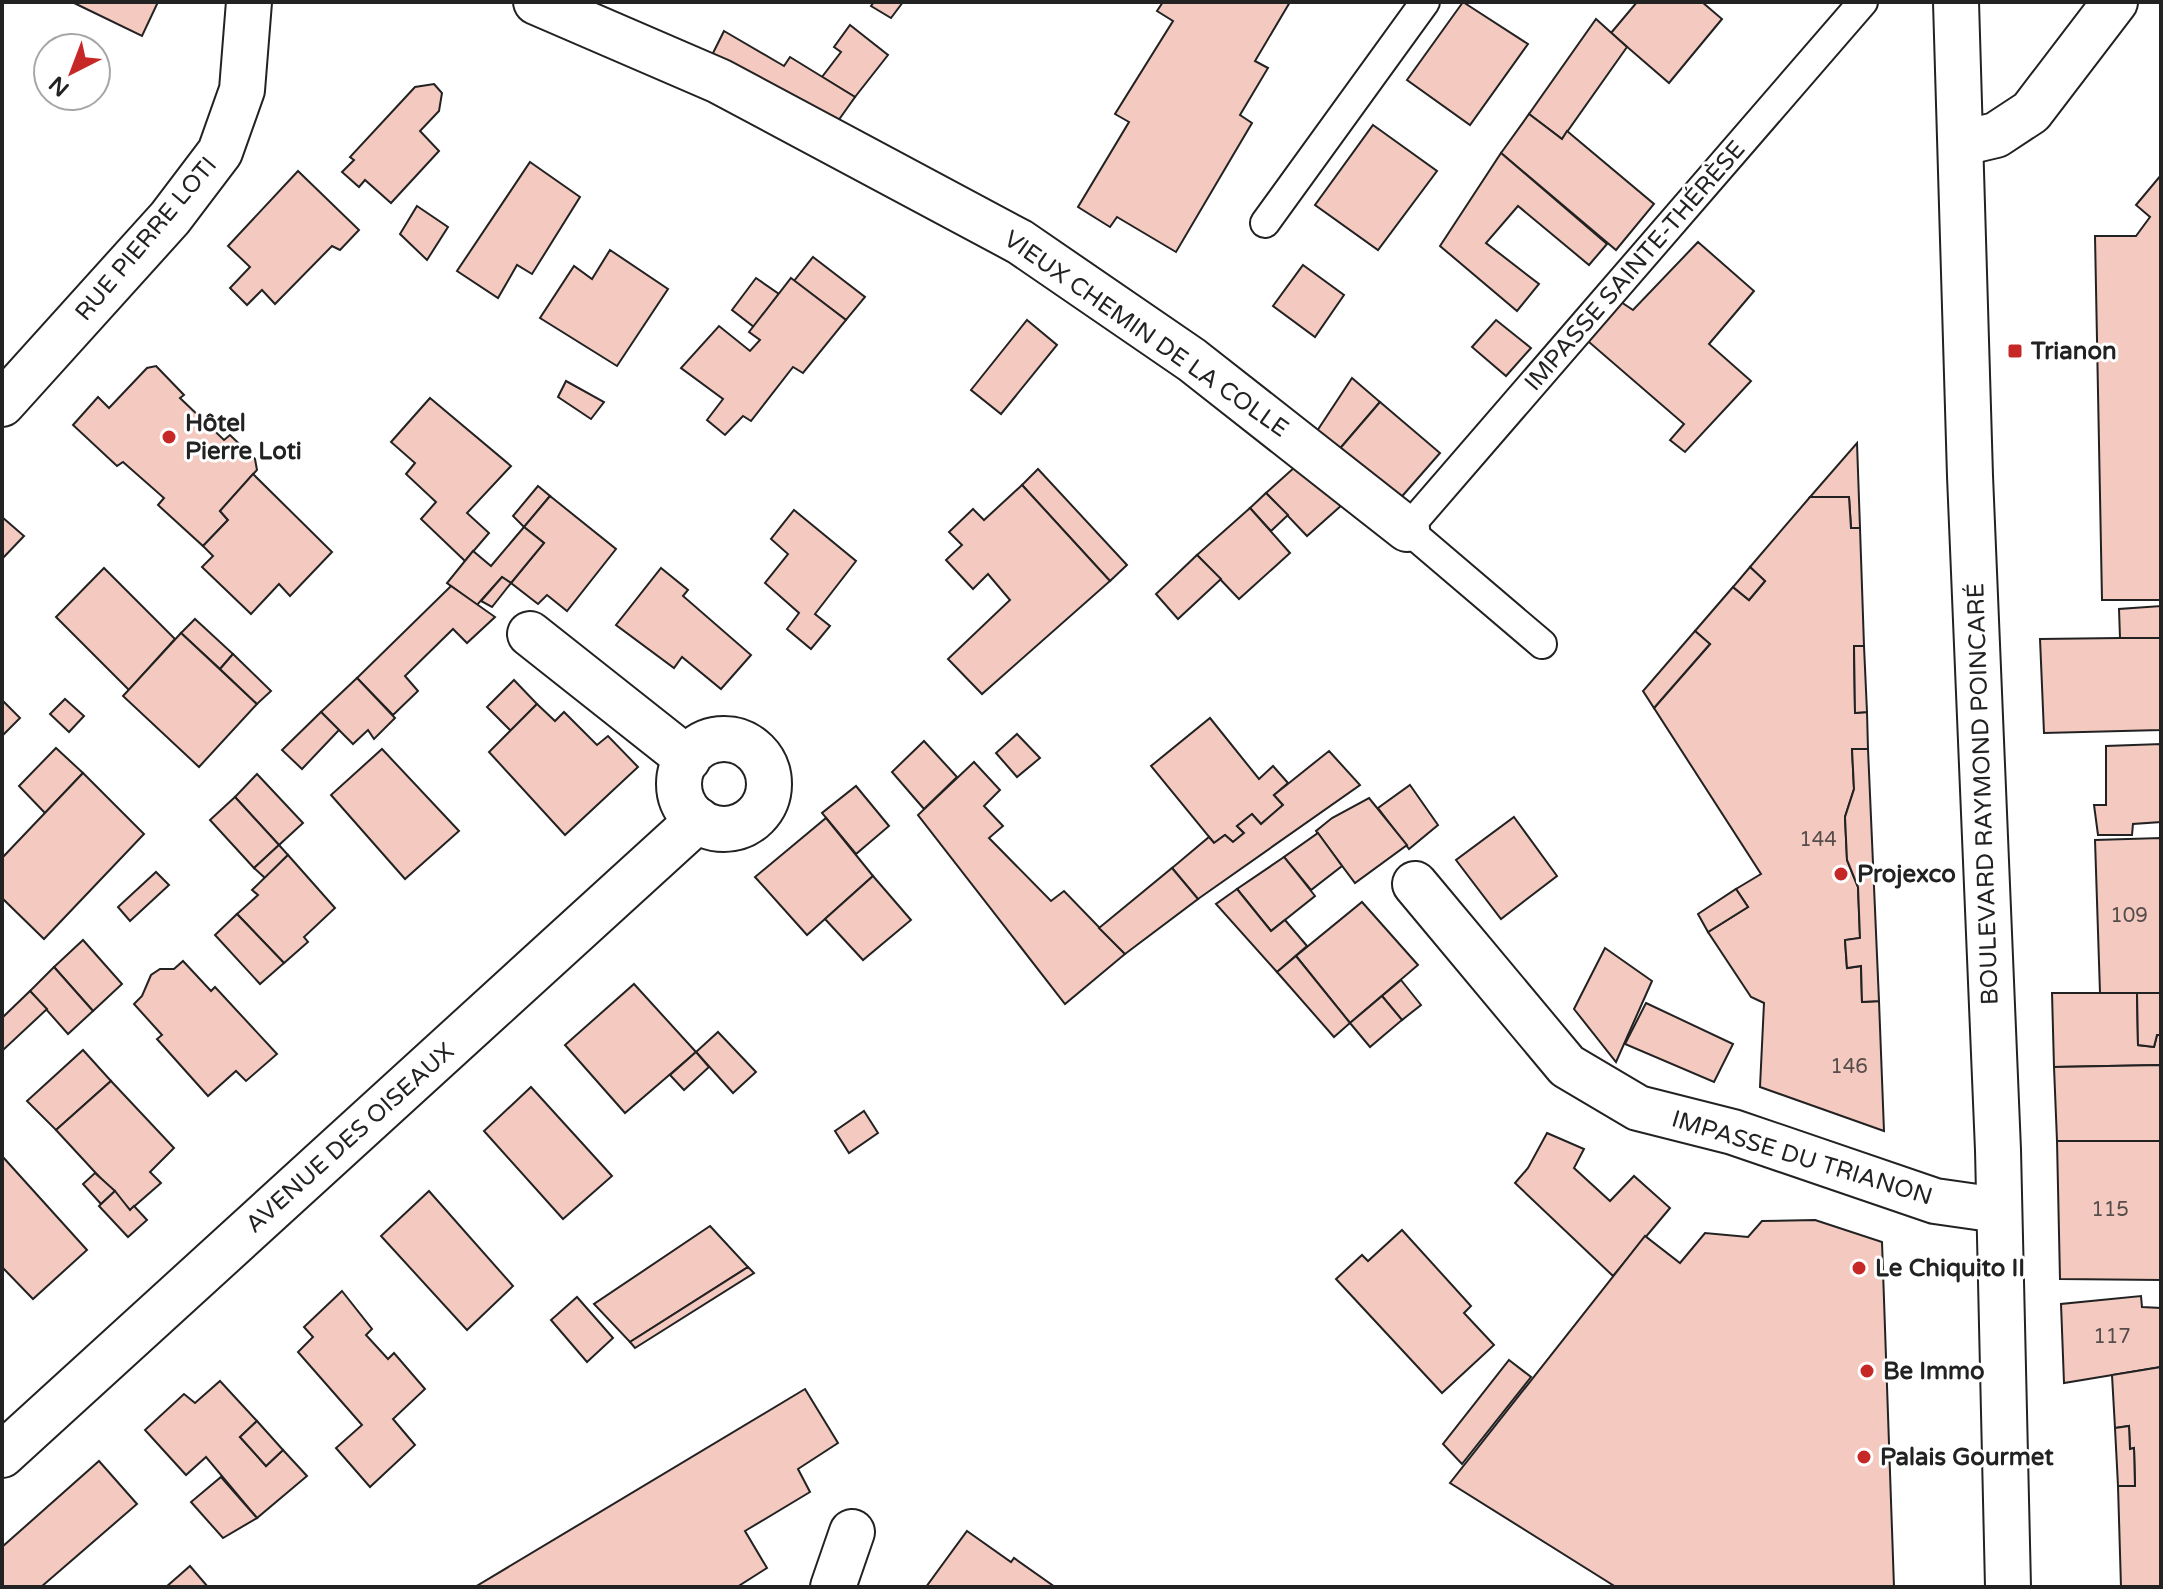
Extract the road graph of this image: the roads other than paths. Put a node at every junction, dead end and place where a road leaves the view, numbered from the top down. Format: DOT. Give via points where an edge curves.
graph roads {
  1 [pos="249,2"];
  2 [pos="536,2"];
  3 [pos="1425,2"];
  4 [pos="1863,2"];
  5 [pos="1956,2"];
  6 [pos="2115,2"];
  7 [pos="1962,143"];
  8 [pos="1265,223"];
  9 [pos="2,404"];
  10 [pos="1407,529"];
  11 [pos="530,634"];
  12 [pos="1542,644"];
  13 [pos="688,759"];
  14 [pos="698,820"];
  15 [pos="1415,884"];
  16 [pos="1998,1210"];
  17 [pos="2,1455"];
  18 [pos="852,1532"];
  19 [pos="833,1587"];
  20 [pos="2008,1587"];
  1 -- 9 [label="street, RUE PIERRE LOTI" via="242,90 220,152 170,218"];
  2 -- 10 [label="street, VIEUX CHEMIN DE LA COLLE" via="719,81 1020,242 1192,360"];
  3 -- 8 [label="lane"];
  4 -- 10 [label="lane, IMPASSE SAINTE-THÉRÈSE"];
  5 -- 7 [label="street, BOULEVARD RAYMOND POINCARÉ"];
  6 -- 7 [label="street" via="2031,112 1996,135"];
  7 -- 16 [label="street, BOULEVARD RAYMOND POINCARÉ"];
  10 -- 12 [label="lane, VIEUX CHEMIN DE LA COLLE"];
  11 -- 13 [label="street"];
  13 -- 14 [label="street" via="679,779 684,805"];
  13 -- 14 [label="street" via="713,741 742,743 764,762 769,782 767,798 746,824 718,829"];
  14 -- 17 [label="street, AVENUE DES OISEAUX"];
  15 -- 16 [label="street, IMPASSE DU TRIANON" via="1567,1066 1638,1108 1733,1132 1935,1201"];
  16 -- 20 [label="street, BOULEVARD RAYMOND POINCARÉ"];
  18 -- 19 [label="street"];
}
